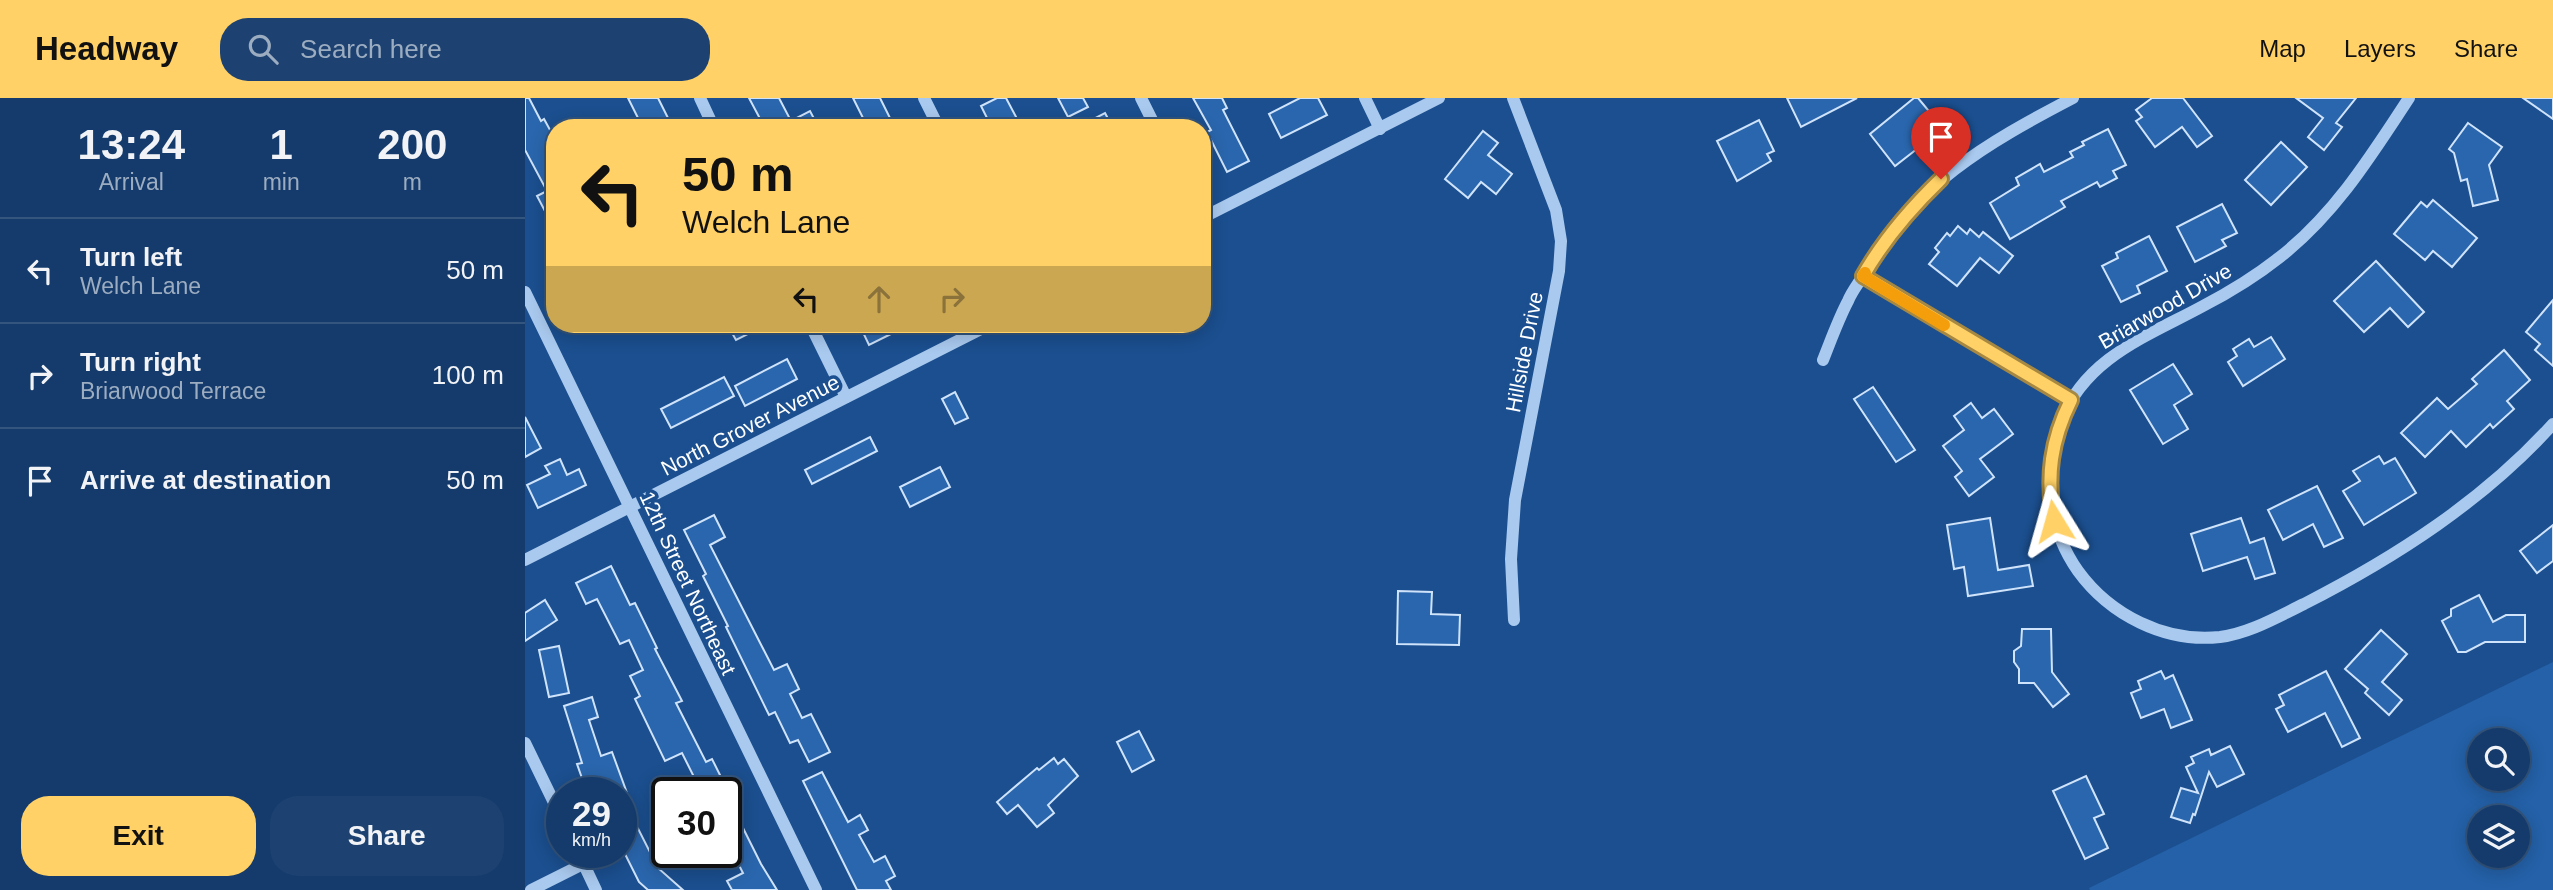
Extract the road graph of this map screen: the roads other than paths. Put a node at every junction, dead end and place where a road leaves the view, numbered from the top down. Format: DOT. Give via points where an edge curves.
graph roads {
  1 [pos="700,98"];
  2 [pos="925,98"];
  3 [pos="1141,98"];
  4 [pos="1365,98"];
  5 [pos="1439,98"];
  6 [pos="1513,98"];
  7 [pos="2073,98"];
  8 [pos="2409,98"];
  9 [pos="710,119"];
  10 [pos="935,119"];
  11 [pos="1152,119"];
  12 [pos="1380,129"];
  13 [pos="1211,214"];
  14 [pos="1863,276"];
  15 [pos="525,292"];
  16 [pos="814,333"];
  17 [pos="973,333"];
  18 [pos="1823,360"];
  19 [pos="846,397"];
  20 [pos="2071,400"];
  21 [pos="2553,424"];
  22 [pos="631,507"];
  23 [pos="525,560"];
  24 [pos="1514,620"];
  25 [pos="525,743"];
  26 [pos="546,786"];
  27 [pos="565,868"];
  28 [pos="586,868"];
  29 [pos="531,890"];
  30 [pos="596,890"];
  31 [pos="816,890"];
  1 -- 9 [label="street"];
  2 -- 10 [label="street"];
  3 -- 11 [label="street"];
  4 -- 12 [label="street"];
  5 -- 12 [label="street"];
  6 -- 24 [label="street, Hillside Drive" via="1556,210 1561,241 1515,500 1511,559"];
  7 -- 14 [label="street" via="2007,132 1941,179 1898,224"];
  8 -- 20 [label="street, Briarwood Drive" via="2365,166 2304,236 2243,284 2117,352"];
  12 -- 13 [label="street"];
  14 -- 18 [label="street" via="1848,299"];
  14 -- 20 [label="street"];
  15 -- 22 [label="street, 12th Street Northeast"];
  16 -- 19 [label="street"];
  17 -- 19 [label="street, North Grover Avenue"];
  19 -- 22 [label="street, North Grover Avenue"];
  20 -- 21 [label="street, Briarwood Drive" via="2056,435 2049,483 2054,521 2074,565 2098,594 2129,617 2164,632 2202,637 2248,630 2378,564 2486,489"];
  22 -- 23 [label="street, North Grover Avenue"];
  22 -- 31 [label="street, 12th Street Northeast"];
  25 -- 26 [label="street"];
  27 -- 29 [label="street"];
  28 -- 30 [label="street"];
}
